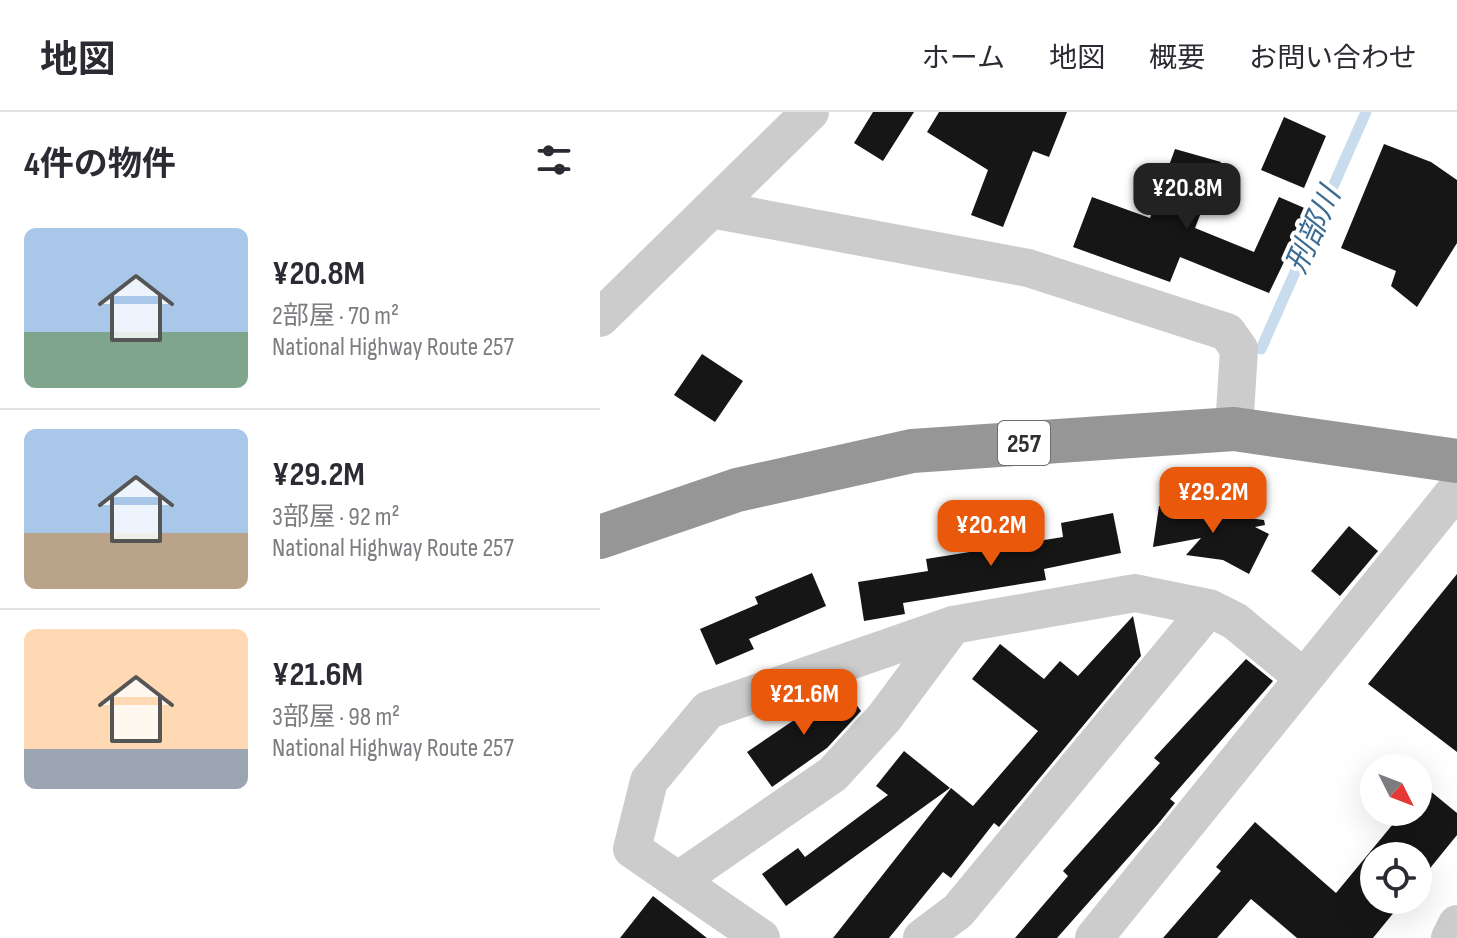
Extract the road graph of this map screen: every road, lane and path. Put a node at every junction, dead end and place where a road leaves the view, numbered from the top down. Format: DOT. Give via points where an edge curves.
graph roads {
  1 [pos="810,112"];
  2 [pos="711,209"];
  3 [pos="600,318"];
  4 [pos="1234,429"];
  5 [pos="1457,461"];
  6 [pos="1457,489"];
  7 [pos="600,537"];
  8 [pos="1209,608"];
  9 [pos="953,625"];
  10 [pos="1304,678"];
  11 [pos="679,880"];
  12 [pos="1457,924"];
  13 [pos="761,938"];
  14 [pos="922,938"];
  15 [pos="1094,938"];
  16 [pos="1450,938"];
  1 -- 2 [label="street"];
  2 -- 3 [label="street"];
  2 -- 4 [label="street" via="1028,268 1227,332 1239,349"];
  4 -- 5 [label="highway, 257"];
  4 -- 7 [label="highway, 257" via="912,451 737,490"];
  6 -- 10 [label="street"];
  8 -- 9 [label="street" via="1135,593"];
  8 -- 10 [label="street" via="1235,621"];
  8 -- 14 [label="street" via="958,911"];
  9 -- 11 [label="street" via="884,718 833,774"];
  9 -- 11 [label="street" via="708,710 649,781 632,849"];
  10 -- 15 [label="street"];
  11 -- 13 [label="street"];
  12 -- 16 [label="street"];
}
